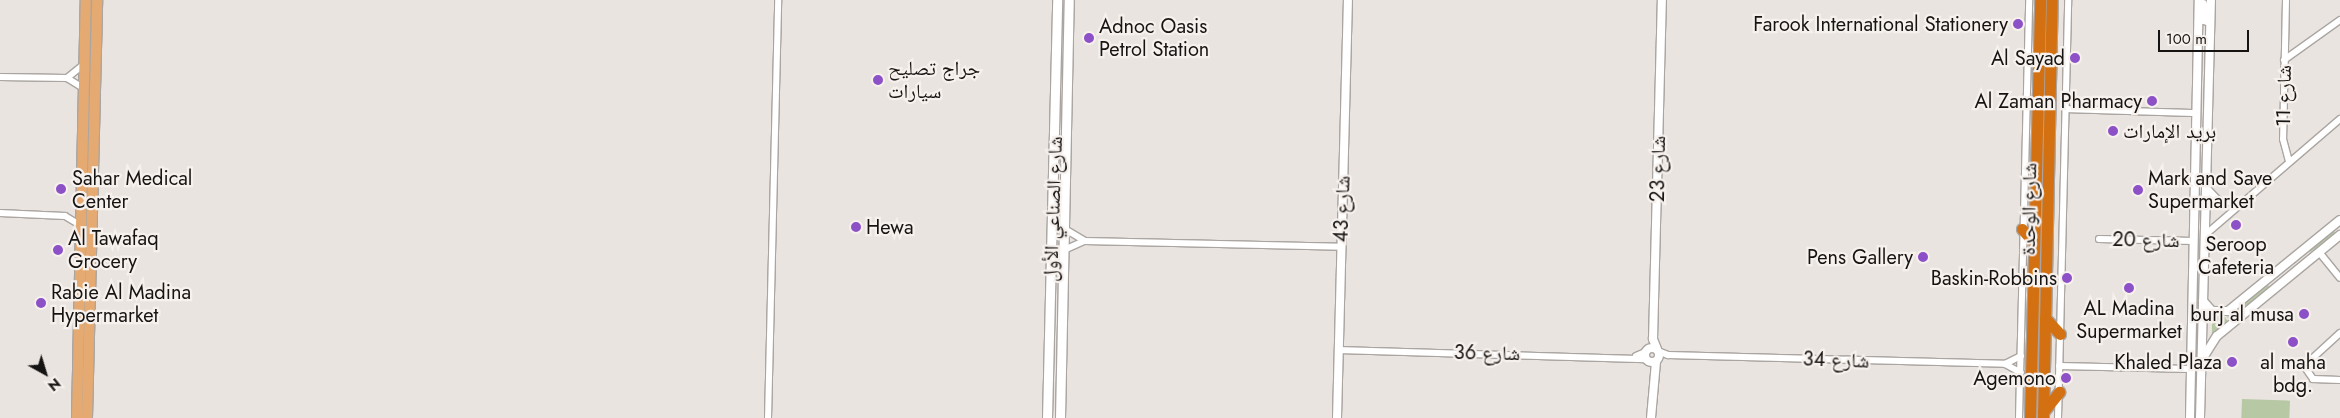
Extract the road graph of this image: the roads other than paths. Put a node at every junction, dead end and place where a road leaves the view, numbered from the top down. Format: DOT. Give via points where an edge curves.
graph roads {
  1 [pos="86,0"];
  2 [pos="97,0"];
  3 [pos="778,0"];
  4 [pos="1058,0"];
  5 [pos="1069,0"];
  6 [pos="1348,0"];
  7 [pos="1662,0"];
  8 [pos="2029,0"];
  9 [pos="2040,0"];
  10 [pos="2052,0"];
  11 [pos="2068,0"];
  12 [pos="2200,0"];
  13 [pos="2211,0"];
  14 [pos="2286,0"];
  15 [pos="2340,20"];
  16 [pos="2210,22"];
  17 [pos="2284,60"];
  18 [pos="83,65"];
  19 [pos="2197,66"];
  20 [pos="0,76"];
  21 [pos="68,78"];
  22 [pos="83,88"];
  23 [pos="2206,99"];
  24 [pos="2066,109"];
  25 [pos="2197,113"];
  26 [pos="2340,119"];
  27 [pos="2289,161"];
  28 [pos="2206,186"];
  29 [pos="2238,202"];
  30 [pos="82,206"];
  31 [pos="0,213"];
  32 [pos="65,216"];
  33 [pos="2340,220"];
  34 [pos="81,227"];
  35 [pos="1065,229"];
  36 [pos="2022,229"];
  37 [pos="2340,235"];
  38 [pos="2204,236"];
  39 [pos="2098,239"];
  40 [pos="1085,241"];
  41 [pos="2194,241"];
  42 [pos="2034,243"];
  43 [pos="1341,246"];
  44 [pos="1064,250"];
  45 [pos="2300,252"];
  46 [pos="2319,252"];
  47 [pos="2340,278"];
  48 [pos="2278,285"];
  49 [pos="2203,301"];
  50 [pos="2045,318"];
  51 [pos="2340,333"];
  52 [pos="2060,334"];
  53 [pos="2032,346"];
  54 [pos="1338,350"];
  55 [pos="1652,355"];
  56 [pos="2021,356"];
  57 [pos="2202,362"];
  58 [pos="2005,364"];
  59 [pos="2059,366"];
  60 [pos="2191,369"];
  61 [pos="2020,373"];
  62 [pos="2340,380"];
  63 [pos="2059,392"];
  64 [pos="2043,416"];
  65 [pos="77,418"];
  66 [pos="87,418"];
  67 [pos="768,418"];
  68 [pos="1047,418"];
  69 [pos="1060,418"];
  70 [pos="1337,418"];
  71 [pos="1651,418"];
  72 [pos="2019,418"];
  73 [pos="2030,418"];
  74 [pos="2058,418"];
  75 [pos="2190,418"];
  76 [pos="2200,418"];
  1 -- 18 [label="main road"];
  2 -- 66 [label="main road"];
  3 -- 67 [label="street"];
  4 -- 68 [label="main road, شارع الصناعي الأول"];
  5 -- 35 [label="main road, شارع الصناعي الأول"];
  6 -- 43 [label="street, شارع 43"];
  7 -- 55 [label="street, شارع 23"];
  8 -- 36 [label="street"];
  9 -- 42 [label="highway, شارع الوحدة"];
  10 -- 50 [label="highway, شارع الوحدة"];
  11 -- 24 [label="street"];
  12 -- 16 [label="street" via="2204,20"];
  12 -- 19 [label="street"];
  13 -- 16 [label="street"];
  14 -- 17 [label="street, شارع 11"];
  15 -- 17 [label="street"];
  16 -- 23 [label="street"];
  17 -- 27 [label="street, شارع 11" via="2283,139"];
  18 -- 21 [label="street"];
  18 -- 22 [label="main road"];
  19 -- 23 [label="street" via="2204,66"];
  19 -- 25 [label="street"];
  20 -- 21 [label="street"];
  21 -- 22 [label="street"];
  22 -- 30 [label="main road"];
  23 -- 28 [label="street"];
  24 -- 25 [label="street"];
  24 -- 52 [label="street"];
  25 -- 41 [label="street"];
  26 -- 27 [label="street"];
  27 -- 29 [label="street"];
  28 -- 29 [label="street" via="2219,201"];
  28 -- 38 [label="street"];
  29 -- 38 [label="street"];
  30 -- 32 [label="street"];
  30 -- 34 [label="main road"];
  31 -- 32 [label="street"];
  32 -- 34 [label="street"];
  33 -- 45 [label="street"];
  34 -- 65 [label="main road"];
  35 -- 40 [label="street"];
  35 -- 44 [label="main road, شارع الصناعي الأول"];
  36 -- 42 [label="highway"];
  36 -- 56 [label="street"];
  37 -- 46 [label="street"];
  38 -- 49 [label="street"];
  39 -- 41 [label="street, شارع 20"];
  40 -- 43 [label="street"];
  40 -- 44 [label="street"];
  41 -- 60 [label="street"];
  42 -- 53 [label="highway, شارع الوحدة"];
  43 -- 54 [label="street, شارع 43"];
  44 -- 69 [label="main road, شارع الصناعي الأول"];
  45 -- 48 [label="street" via="2297,261 2276,277"];
  45 -- 49 [label="street" via="2228,311 2212,311"];
  46 -- 47 [label="street"];
  46 -- 48 [label="street"];
  48 -- 57 [label="street" via="2213,340"];
  49 -- 57 [label="street"];
  50 -- 52 [label="highway"];
  50 -- 64 [label="highway, شارع الوحدة"];
  51 -- 62 [label="street" via="2310,357 2304,366 2310,378"];
  52 -- 59 [label="street"];
  53 -- 56 [label="highway"];
  53 -- 73 [label="highway, شارع الوحدة"];
  54 -- 55 [label="street, شارع 36"];
  54 -- 70 [label="street, شارع 43"];
  55 -- 58 [label="street, شارع 34"];
  55 -- 71 [label="street"];
  56 -- 58 [label="street, شارع 34"];
  56 -- 61 [label="street"];
  57 -- 76 [label="street"];
  58 -- 61 [label="street, شارع 34"];
  59 -- 60 [label="street"];
  59 -- 63 [label="street"];
  60 -- 75 [label="street"];
  61 -- 72 [label="street"];
  63 -- 64 [label="highway"];
  63 -- 74 [label="street"];
}
